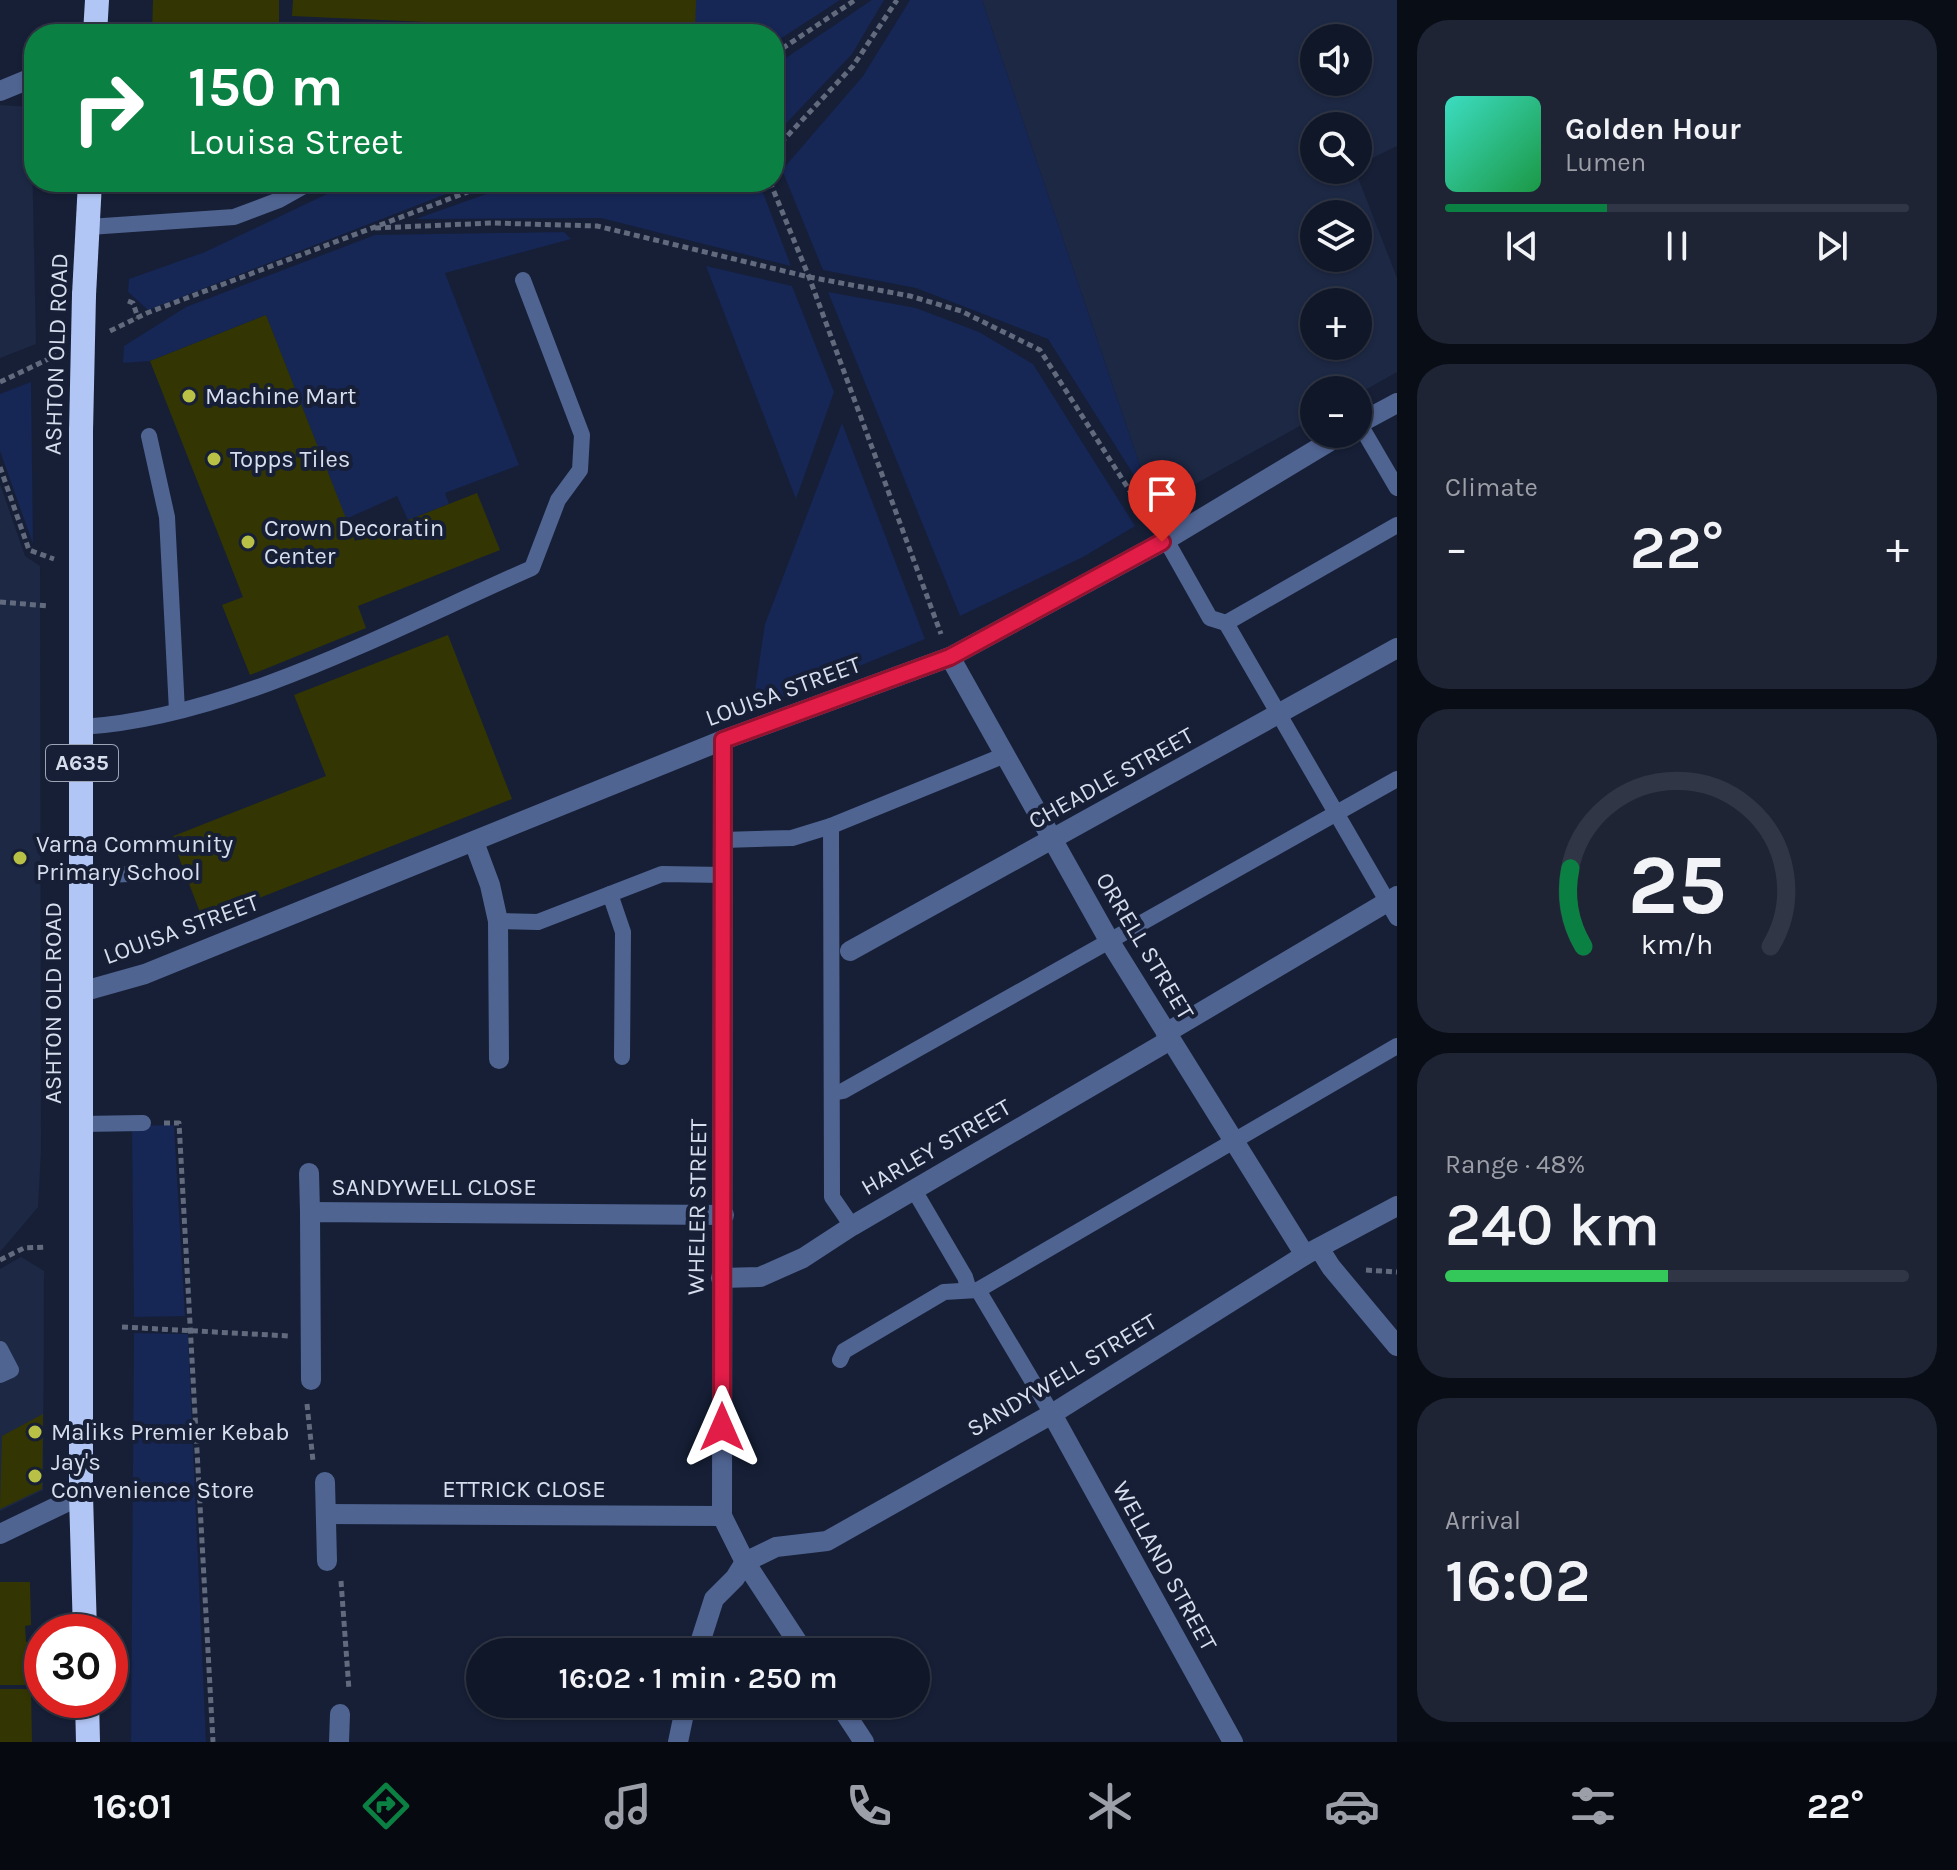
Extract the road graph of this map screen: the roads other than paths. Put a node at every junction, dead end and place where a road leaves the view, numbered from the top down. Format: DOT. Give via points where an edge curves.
graph roads {
  1 [pos="97,0"];
  2 [pos="96,24"];
  3 [pos="24,81"];
  4 [pos="0,91"];
  5 [pos="90,192"];
  6 [pos="293,192"];
  7 [pos="89,227"];
  8 [pos="523,280"];
  9 [pos="1397,403"];
  10 [pos="1372,417"];
  11 [pos="149,436"];
  12 [pos="1318,448"];
  13 [pos="1368,448"];
  14 [pos="1397,488"];
  15 [pos="1397,525"];
  16 [pos="1164,541"];
  17 [pos="1226,623"];
  18 [pos="1397,648"];
  19 [pos="950,657"];
  20 [pos="177,711"];
  21 [pos="1279,716"];
  22 [pos="82,727"];
  23 [pos="723,740"];
  24 [pos="1005,755"];
  25 [pos="1397,779"];
  26 [pos="1336,814"];
  27 [pos="831,826"];
  28 [pos="1053,839"];
  29 [pos="723,840"];
  30 [pos="474,842"];
  31 [pos="154,873"];
  32 [pos="723,875"];
  33 [pos="81,876"];
  34 [pos="610,894"];
  35 [pos="1394,905"];
  36 [pos="498,921"];
  37 [pos="1110,942"];
  38 [pos="841,952"];
  39 [pos="81,992"];
  40 [pos="1168,1037"];
  41 [pos="1397,1046"];
  42 [pos="622,1057"];
  43 [pos="499,1059"];
  44 [pos="832,1093"];
  45 [pos="143,1123"];
  46 [pos="81,1124"];
  47 [pos="1234,1142"];
  48 [pos="309,1173"];
  49 [pos="914,1190"];
  50 [pos="1397,1206"];
  51 [pos="310,1212"];
  52 [pos="724,1215"];
  53 [pos="852,1226"];
  54 [pos="1312,1252"];
  55 [pos="721,1278"];
  56 [pos="974,1290"];
  57 [pos="1397,1346"];
  58 [pos="0,1349"];
  59 [pos="840,1360"];
  60 [pos="0,1375"];
  61 [pos="311,1380"];
  62 [pos="1052,1414"];
  63 [pos="325,1482"];
  64 [pos="81,1495"];
  65 [pos="326,1514"];
  66 [pos="722,1516"];
  67 [pos="0,1534"];
  68 [pos="327,1561"];
  69 [pos="745,1562"];
  70 [pos="84,1614"];
  71 [pos="701,1638"];
  72 [pos="795,1638"];
  73 [pos="340,1714"];
  74 [pos="87,1718"];
  75 [pos="683,1718"];
  76 [pos="848,1718"];
  77 [pos="88,1742"];
  78 [pos="339,1742"];
  79 [pos="678,1742"];
  80 [pos="864,1742"];
  81 [pos="1233,1742"];
  1 -- 2 [label="highway"];
  3 -- 4 [label="street"];
  5 -- 7 [label="highway, ASHTON OLD ROAD / A635"];
  6 -- 7 [label="lane" via="234,217"];
  7 -- 22 [label="highway, ASHTON OLD ROAD / A635, bridge" via="81,431"];
  8 -- 20 [label="lane" via="582,435 580,470 558,500 532,568 249,691"];
  9 -- 10 [label="street, LOUISA STREET"];
  11 -- 20 [label="lane" via="167,517"];
  12 -- 16 [label="street, LOUISA STREET"];
  13 -- 14 [label="lane"];
  15 -- 17 [label="lane"];
  16 -- 17 [label="lane" via="1210,618"];
  16 -- 19 [label="street, LOUISA STREET"];
  17 -- 21 [label="lane"];
  18 -- 21 [label="street, CHEADLE STREET"];
  19 -- 23 [label="street, LOUISA STREET"];
  19 -- 24 [label="street, ORRELL STREET"];
  20 -- 22 [label="lane" via="121,725"];
  21 -- 26 [label="lane"];
  21 -- 28 [label="street, CHEADLE STREET"];
  22 -- 33 [label="highway, ASHTON OLD ROAD / A635"];
  23 -- 29 [label="street, WHELER STREET"];
  23 -- 30 [label="street, LOUISA STREET"];
  24 -- 27 [label="lane"];
  24 -- 28 [label="street, ORRELL STREET"];
  25 -- 26 [label="lane"];
  26 -- 35 [label="lane"];
  26 -- 37 [label="lane"];
  27 -- 29 [label="lane" via="792,838"];
  27 -- 38 [label="lane"];
  28 -- 37 [label="street, ORRELL STREET"];
  28 -- 38 [label="street, CHEADLE STREET"];
  29 -- 32 [label="street, WHELER STREET"];
  30 -- 36 [label="street"];
  30 -- 39 [label="street, LOUISA STREET" via="145,974"];
  31 -- 33 [label="lane"];
  32 -- 34 [label="lane" via="662,874"];
  32 -- 52 [label="street, WHELER STREET"];
  33 -- 39 [label="highway, ASHTON OLD ROAD / A635"];
  34 -- 36 [label="lane" via="538,922"];
  34 -- 42 [label="lane" via="623,932"];
  35 -- 40 [label="street, HARLEY STREET"];
  36 -- 43 [label="street"];
  37 -- 40 [label="street, ORRELL STREET"];
  37 -- 44 [label="lane"];
  38 -- 44 [label="lane"];
  39 -- 46 [label="highway, ASHTON OLD ROAD / A635"];
  40 -- 47 [label="street, ORRELL STREET"];
  40 -- 49 [label="street, HARLEY STREET"];
  41 -- 47 [label="lane"];
  44 -- 53 [label="lane" via="832,1197"];
  45 -- 46 [label="lane"];
  46 -- 64 [label="highway, ASHTON OLD ROAD / A635"];
  47 -- 54 [label="street, ORRELL STREET"];
  47 -- 56 [label="lane"];
  48 -- 51 [label="street"];
  49 -- 53 [label="street, HARLEY STREET"];
  49 -- 56 [label="lane"];
  50 -- 54 [label="street, SANDYWELL STREET"];
  51 -- 52 [label="street, SANDYWELL CLOSE"];
  51 -- 61 [label="street, SANDYWELL CLOSE"];
  52 -- 55 [label="street, WHELER STREET"];
  53 -- 55 [label="street, HARLEY STREET" via="803,1258 760,1277"];
  54 -- 57 [label="street, ORRELL STREET" via="1331,1267"];
  54 -- 62 [label="street, SANDYWELL STREET"];
  55 -- 66 [label="street, WHELER STREET"];
  56 -- 59 [label="lane" via="944,1292 844,1351"];
  56 -- 62 [label="lane"];
  58 -- 60 [label="lane" via="11,1370"];
  62 -- 69 [label="street, SANDYWELL STREET" via="827,1541 776,1547"];
  62 -- 81 [label="street, WELLAND STREET"];
  63 -- 65 [label="street"];
  64 -- 67 [label="street"];
  64 -- 70 [label="highway, ASHTON OLD ROAD / A635"];
  65 -- 66 [label="street, ETTRICK CLOSE"];
  65 -- 68 [label="street"];
  66 -- 69 [label="street, WHELER STREET"];
  69 -- 71 [label="street" via="714,1599"];
  69 -- 72 [label="street, WHELER STREET"];
  73 -- 78 [label="street"];
  74 -- 77 [label="highway"];
  75 -- 79 [label="street"];
  76 -- 80 [label="street"];
}
